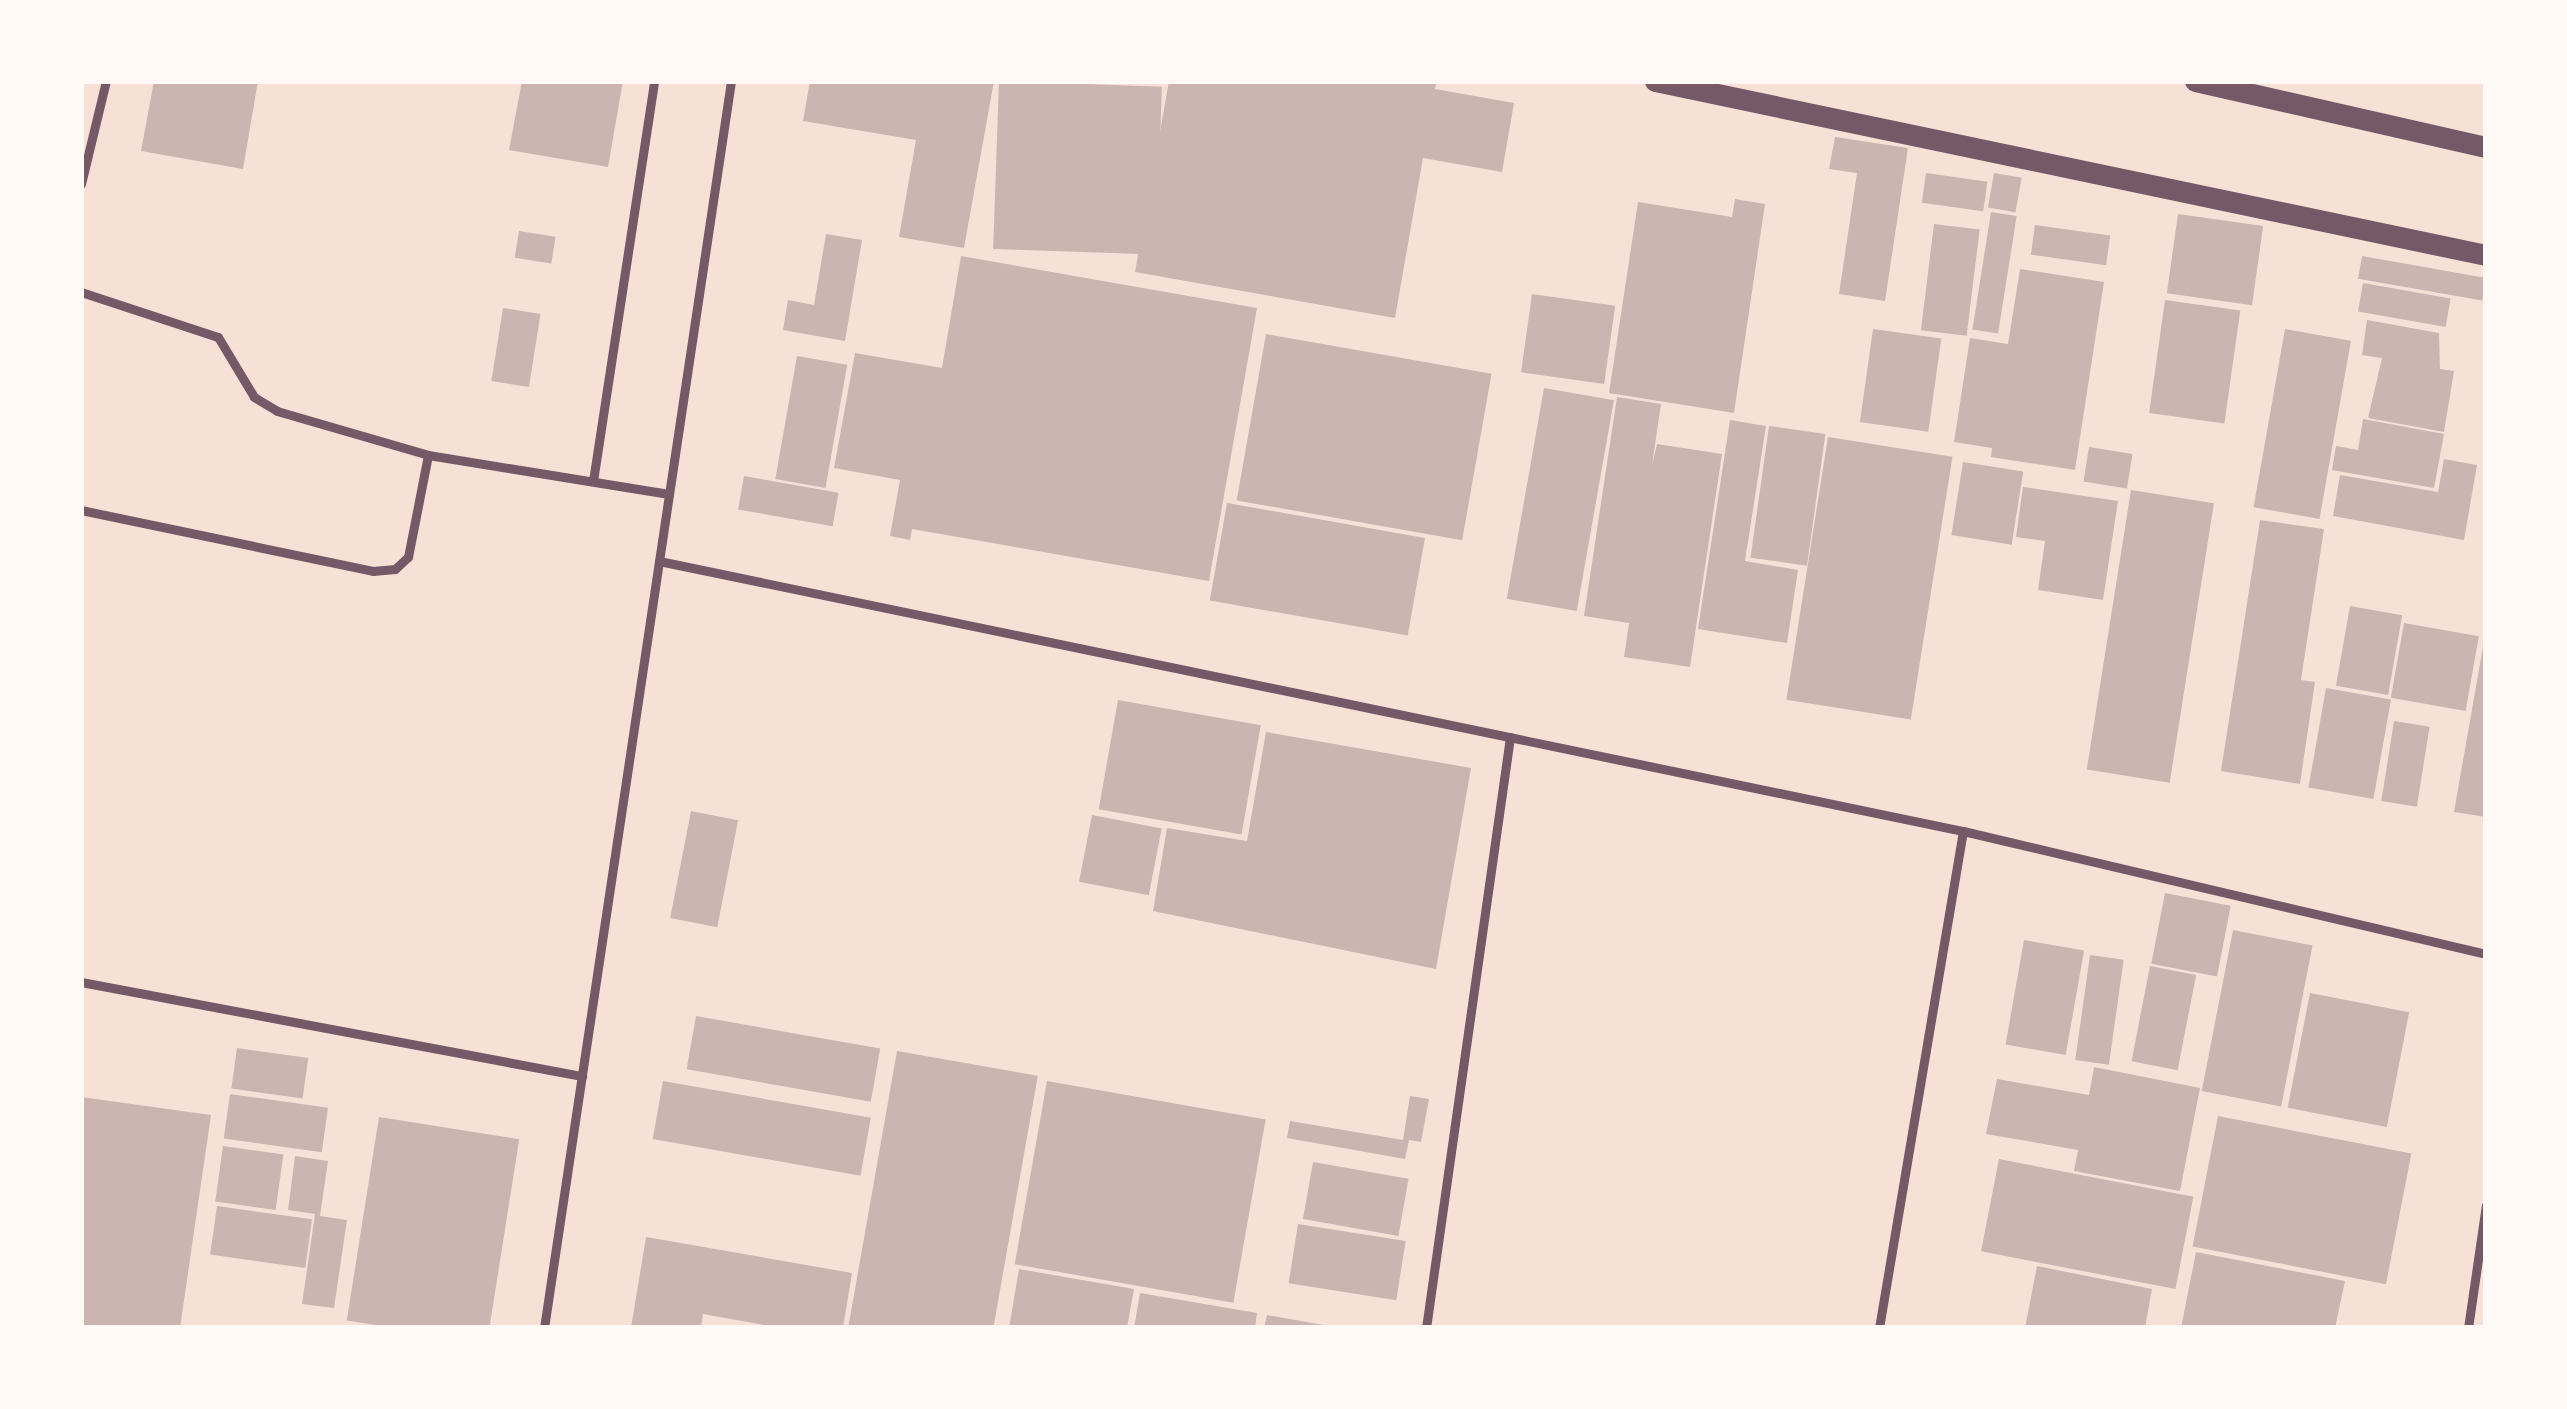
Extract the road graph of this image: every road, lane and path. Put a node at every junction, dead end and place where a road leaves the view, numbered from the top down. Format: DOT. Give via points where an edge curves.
graph roads {
  1 [pos="106,81"];
  2 [pos="654,81"];
  3 [pos="731,81"];
  4 [pos="1655,81"];
  5 [pos="2195,81"];
  6 [pos="2486,147"];
  7 [pos="81,184"];
  8 [pos="2486,256"];
  9 [pos="81,292"];
  10 [pos="428,454"];
  11 [pos="593,481"];
  12 [pos="669,494"];
  13 [pos="81,510"];
  14 [pos="659,561"];
  15 [pos="1510,737"];
  16 [pos="1963,831"];
  17 [pos="2486,953"];
  18 [pos="81,982"];
  19 [pos="582,1076"];
  20 [pos="2486,1205"];
  21 [pos="2481,1276"];
  22 [pos="544,1328"];
  23 [pos="1426,1328"];
  24 [pos="1879,1328"];
  25 [pos="2468,1328"];
  1 -- 7 [label="lane"];
  2 -- 11 [label="lane"];
  3 -- 12 [label="lane"];
  4 -- 8 [label="street"];
  5 -- 6 [label="street"];
  9 -- 10 [label="lane" via="218,337 254,397 277,411"];
  10 -- 11 [label="lane"];
  10 -- 13 [label="lane" via="408,557 395,568 373,571"];
  11 -- 12 [label="lane"];
  12 -- 14 [label="lane"];
  14 -- 15 [label="lane"];
  14 -- 19 [label="lane"];
  15 -- 16 [label="lane"];
  15 -- 23 [label="lane"];
  16 -- 17 [label="lane"];
  16 -- 24 [label="lane"];
  18 -- 19 [label="lane"];
  19 -- 22 [label="lane"];
  20 -- 21 [label="lane"];
  21 -- 25 [label="lane"];
}
